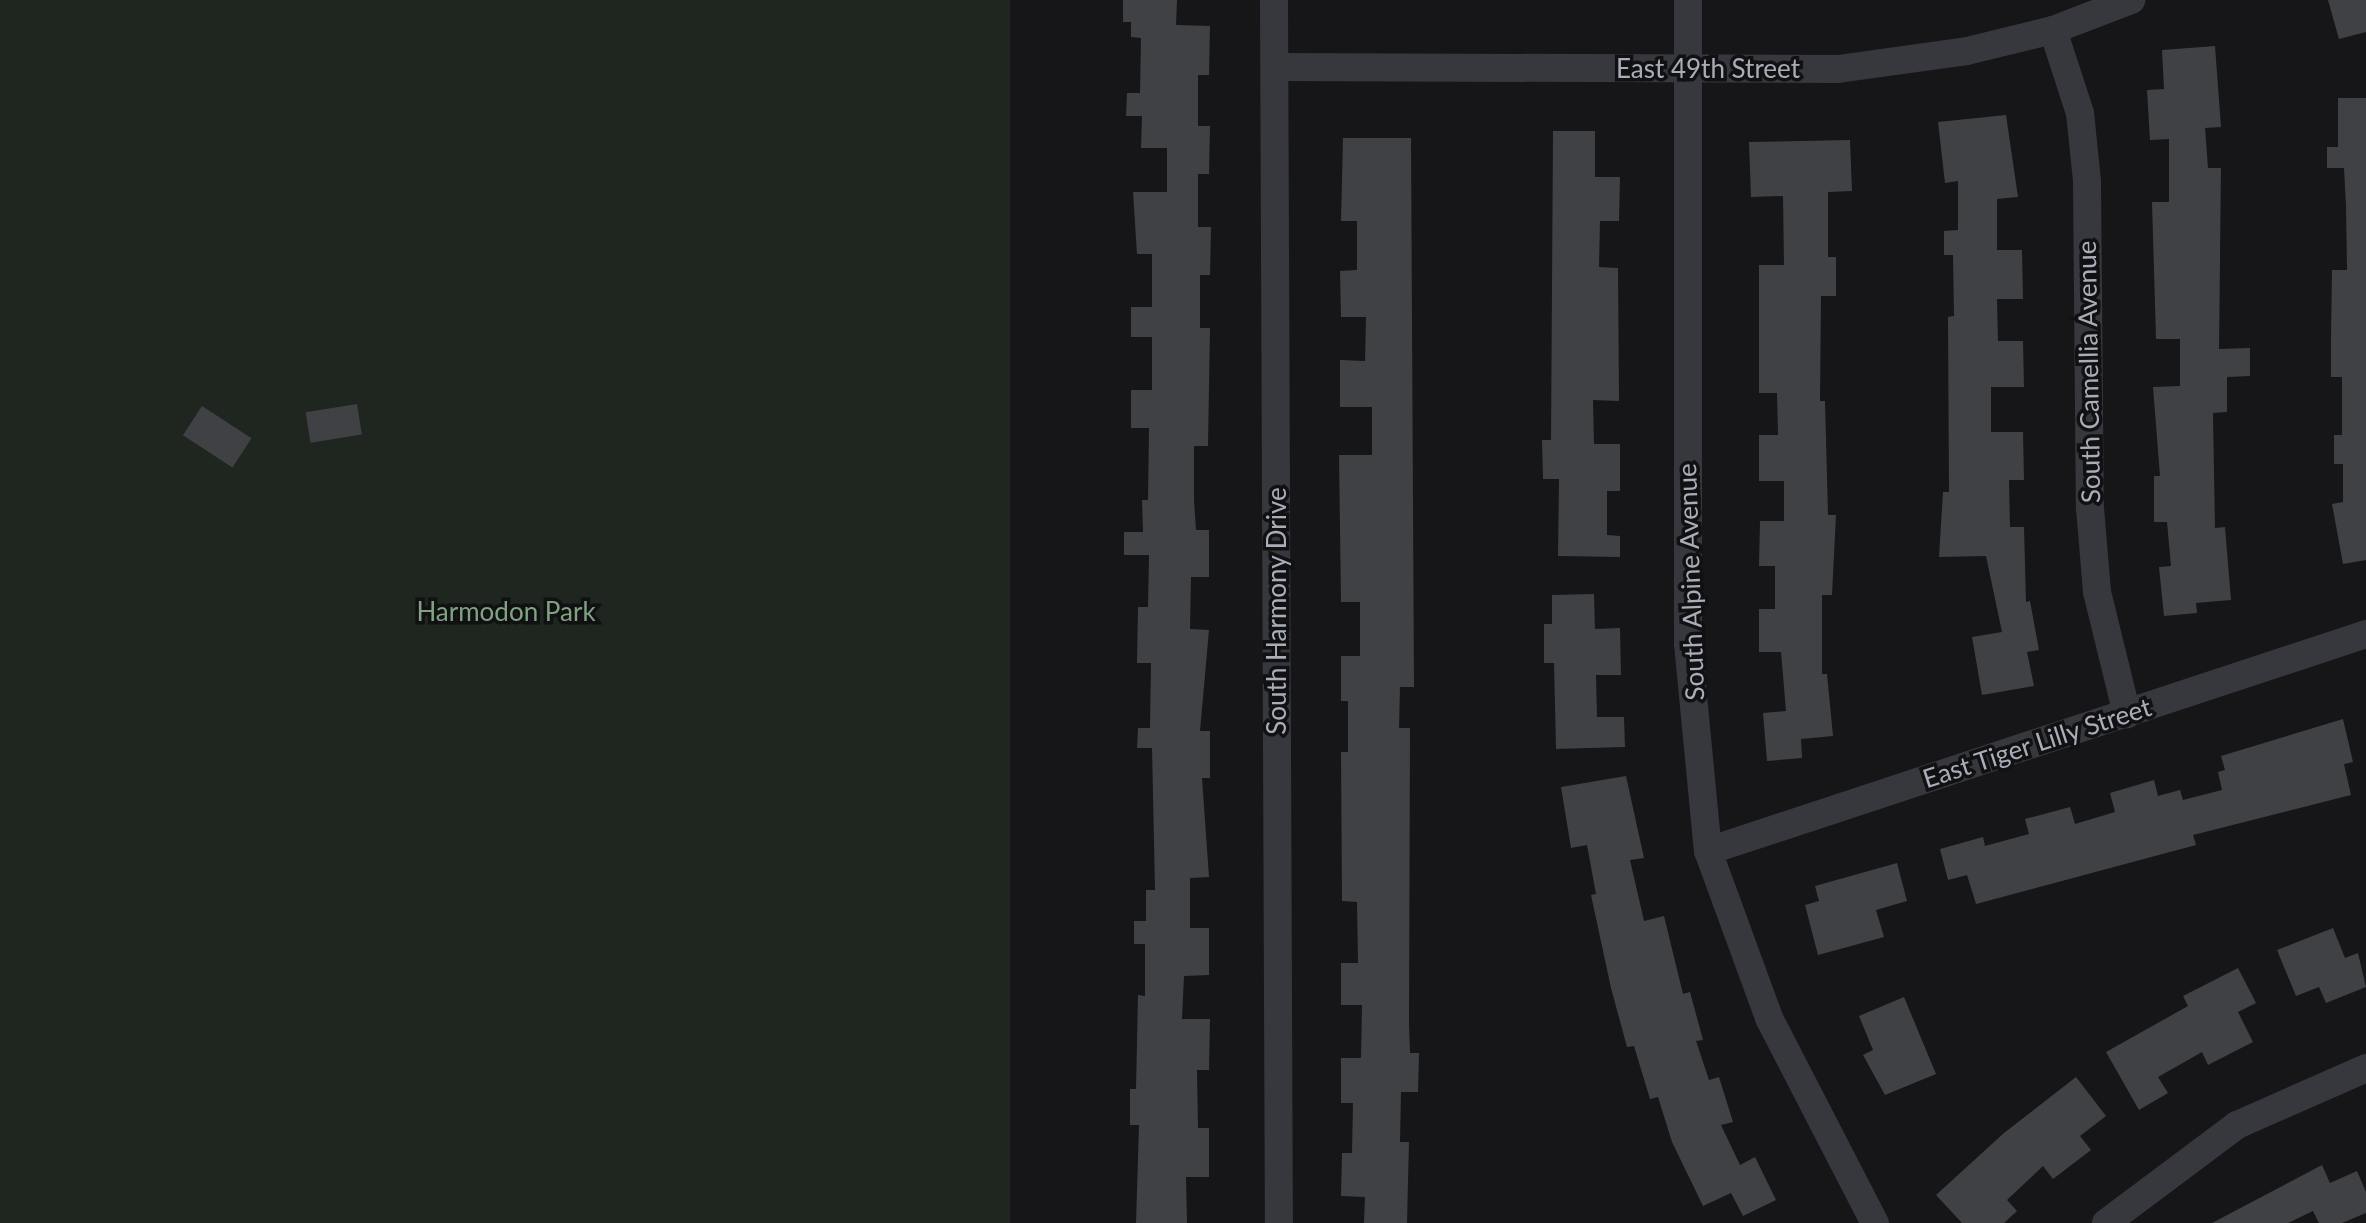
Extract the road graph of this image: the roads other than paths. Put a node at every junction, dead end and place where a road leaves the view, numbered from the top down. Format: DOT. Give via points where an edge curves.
graph roads {
  1 [pos="1274,0"];
  2 [pos="1688,0"];
  3 [pos="2131,0"];
  4 [pos="2053,30"];
  5 [pos="1275,67"];
  6 [pos="1687,70"];
  7 [pos="2366,634"];
  8 [pos="2127,714"];
  9 [pos="1708,851"];
  10 [pos="2366,1068"];
  11 [pos="1279,1223"];
  12 [pos="1875,1223"];
  13 [pos="2106,1223"];
  1 -- 5 [label="street, South Harmony Drive"];
  2 -- 6 [label="street, South Alpine Avenue"];
  3 -- 4 [label="street, East 49th Street"];
  4 -- 6 [label="street, East 49th Street" via="1901,62 1838,69"];
  4 -- 8 [label="street, South Camellia Avenue" via="2080,113 2087,181 2097,592"];
  5 -- 6 [label="street, East 49th Street"];
  5 -- 11 [label="street, South Harmony Drive"];
  6 -- 9 [label="street, South Alpine Avenue" via="1688,644"];
  7 -- 8 [label="street, East Tiger Lilly Street"];
  8 -- 9 [label="street, East Tiger Lilly Street"];
  9 -- 12 [label="street, South Alpine Avenue" via="1769,1018"];
  10 -- 13 [label="street" via="2237,1125"];
}
